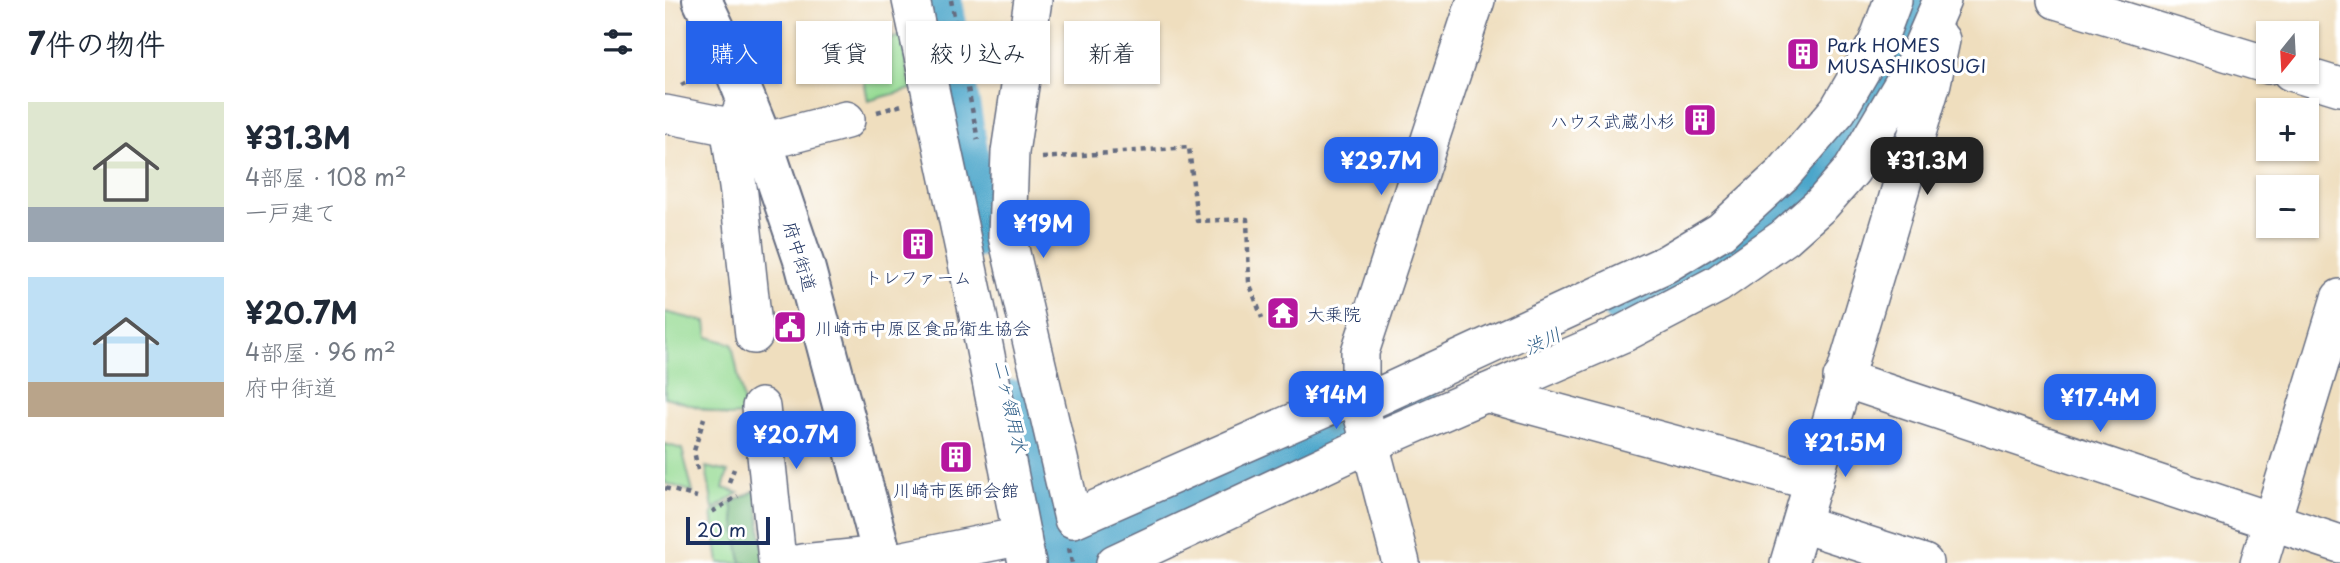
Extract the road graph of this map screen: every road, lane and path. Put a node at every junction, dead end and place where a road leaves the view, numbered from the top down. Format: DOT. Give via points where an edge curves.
graph roads {
  1 [pos="702,0"];
  2 [pos="911,0"];
  3 [pos="951,0"];
  4 [pos="1033,0"];
  5 [pos="1476,0"];
  6 [pos="1893,0"];
  7 [pos="1942,0"];
  8 [pos="1949,0"];
  9 [pos="2056,0"];
  10 [pos="2256,61"];
  11 [pos="2319,81"];
  12 [pos="2340,87"];
  13 [pos="932,97"];
  14 [pos="665,114"];
  15 [pos="845,120"];
  16 [pos="748,123"];
  17 [pos="978,142"];
  18 [pos="1010,160"];
  19 [pos="958,221"];
  20 [pos="1007,236"];
  21 [pos="2340,298"];
  22 [pos="1262,318"];
  23 [pos="754,335"];
  24 [pos="1842,378"];
  25 [pos="1485,393"];
  26 [pos="1360,399"];
  27 [pos="761,407"];
  28 [pos="704,418"];
  29 [pos="1369,444"];
  30 [pos="698,470"];
  31 [pos="1814,482"];
  32 [pos="665,488"];
  33 [pos="697,498"];
  34 [pos="2271,521"];
  35 [pos="1802,524"];
  36 [pos="2340,544"];
  37 [pos="1024,550"];
  38 [pos="885,560"];
  39 [pos="2252,562"];
  40 [pos="790,563"];
  41 [pos="801,563"];
  42 [pos="1115,563"];
  43 [pos="1401,563"];
  44 [pos="1789,563"];
  45 [pos="1924,563"];
  1 -- 16 [label="highway, 府中街道" via="731,62"];
  2 -- 13 [label="street"];
  3 -- 17 [label="path"];
  4 -- 18 [label="street"];
  5 -- 26 [label="street" via="1360,352"];
  6 -- 26 [label="street" via="1877,43 1838,110 1783,174 1721,231 1666,264"];
  7 -- 25 [label="street" via="1913,67 1851,170 1785,237 1718,284 1624,332"];
  8 -- 24 [label="street" via="1932,83"];
  9 -- 10 [label="street"];
  11 -- 12 [label="street"];
  13 -- 15 [label="path"];
  13 -- 19 [label="street"];
  14 -- 16 [label="street"];
  15 -- 16 [label="street"];
  16 -- 23 [label="street" via="731,138"];
  16 -- 38 [label="highway, 府中街道" via="805,266"];
  18 -- 20 [label="street"];
  18 -- 22 [label="path" via="1189,147 1197,221 1247,219 1249,282"];
  19 -- 20 [label="street"];
  19 -- 37 [label="street"];
  20 -- 26 [label="street" via="1073,519"];
  21 -- 34 [label="street" via="2280,470"];
  24 -- 31 [label="street"];
  24 -- 34 [label="street"];
  25 -- 29 [label="street"];
  25 -- 31 [label="street"];
  26 -- 29 [label="street"];
  27 -- 40 [label="street" via="777,560"];
  28 -- 30 [label="path" via="694,451"];
  29 -- 42 [label="street"];
  29 -- 43 [label="street"];
  31 -- 35 [label="street"];
  32 -- 33 [label="path"];
  34 -- 36 [label="street"];
  34 -- 39 [label="street"];
  35 -- 44 [label="street"];
  35 -- 45 [label="street"];
  37 -- 38 [label="street"];
  38 -- 41 [label="street"];
}
